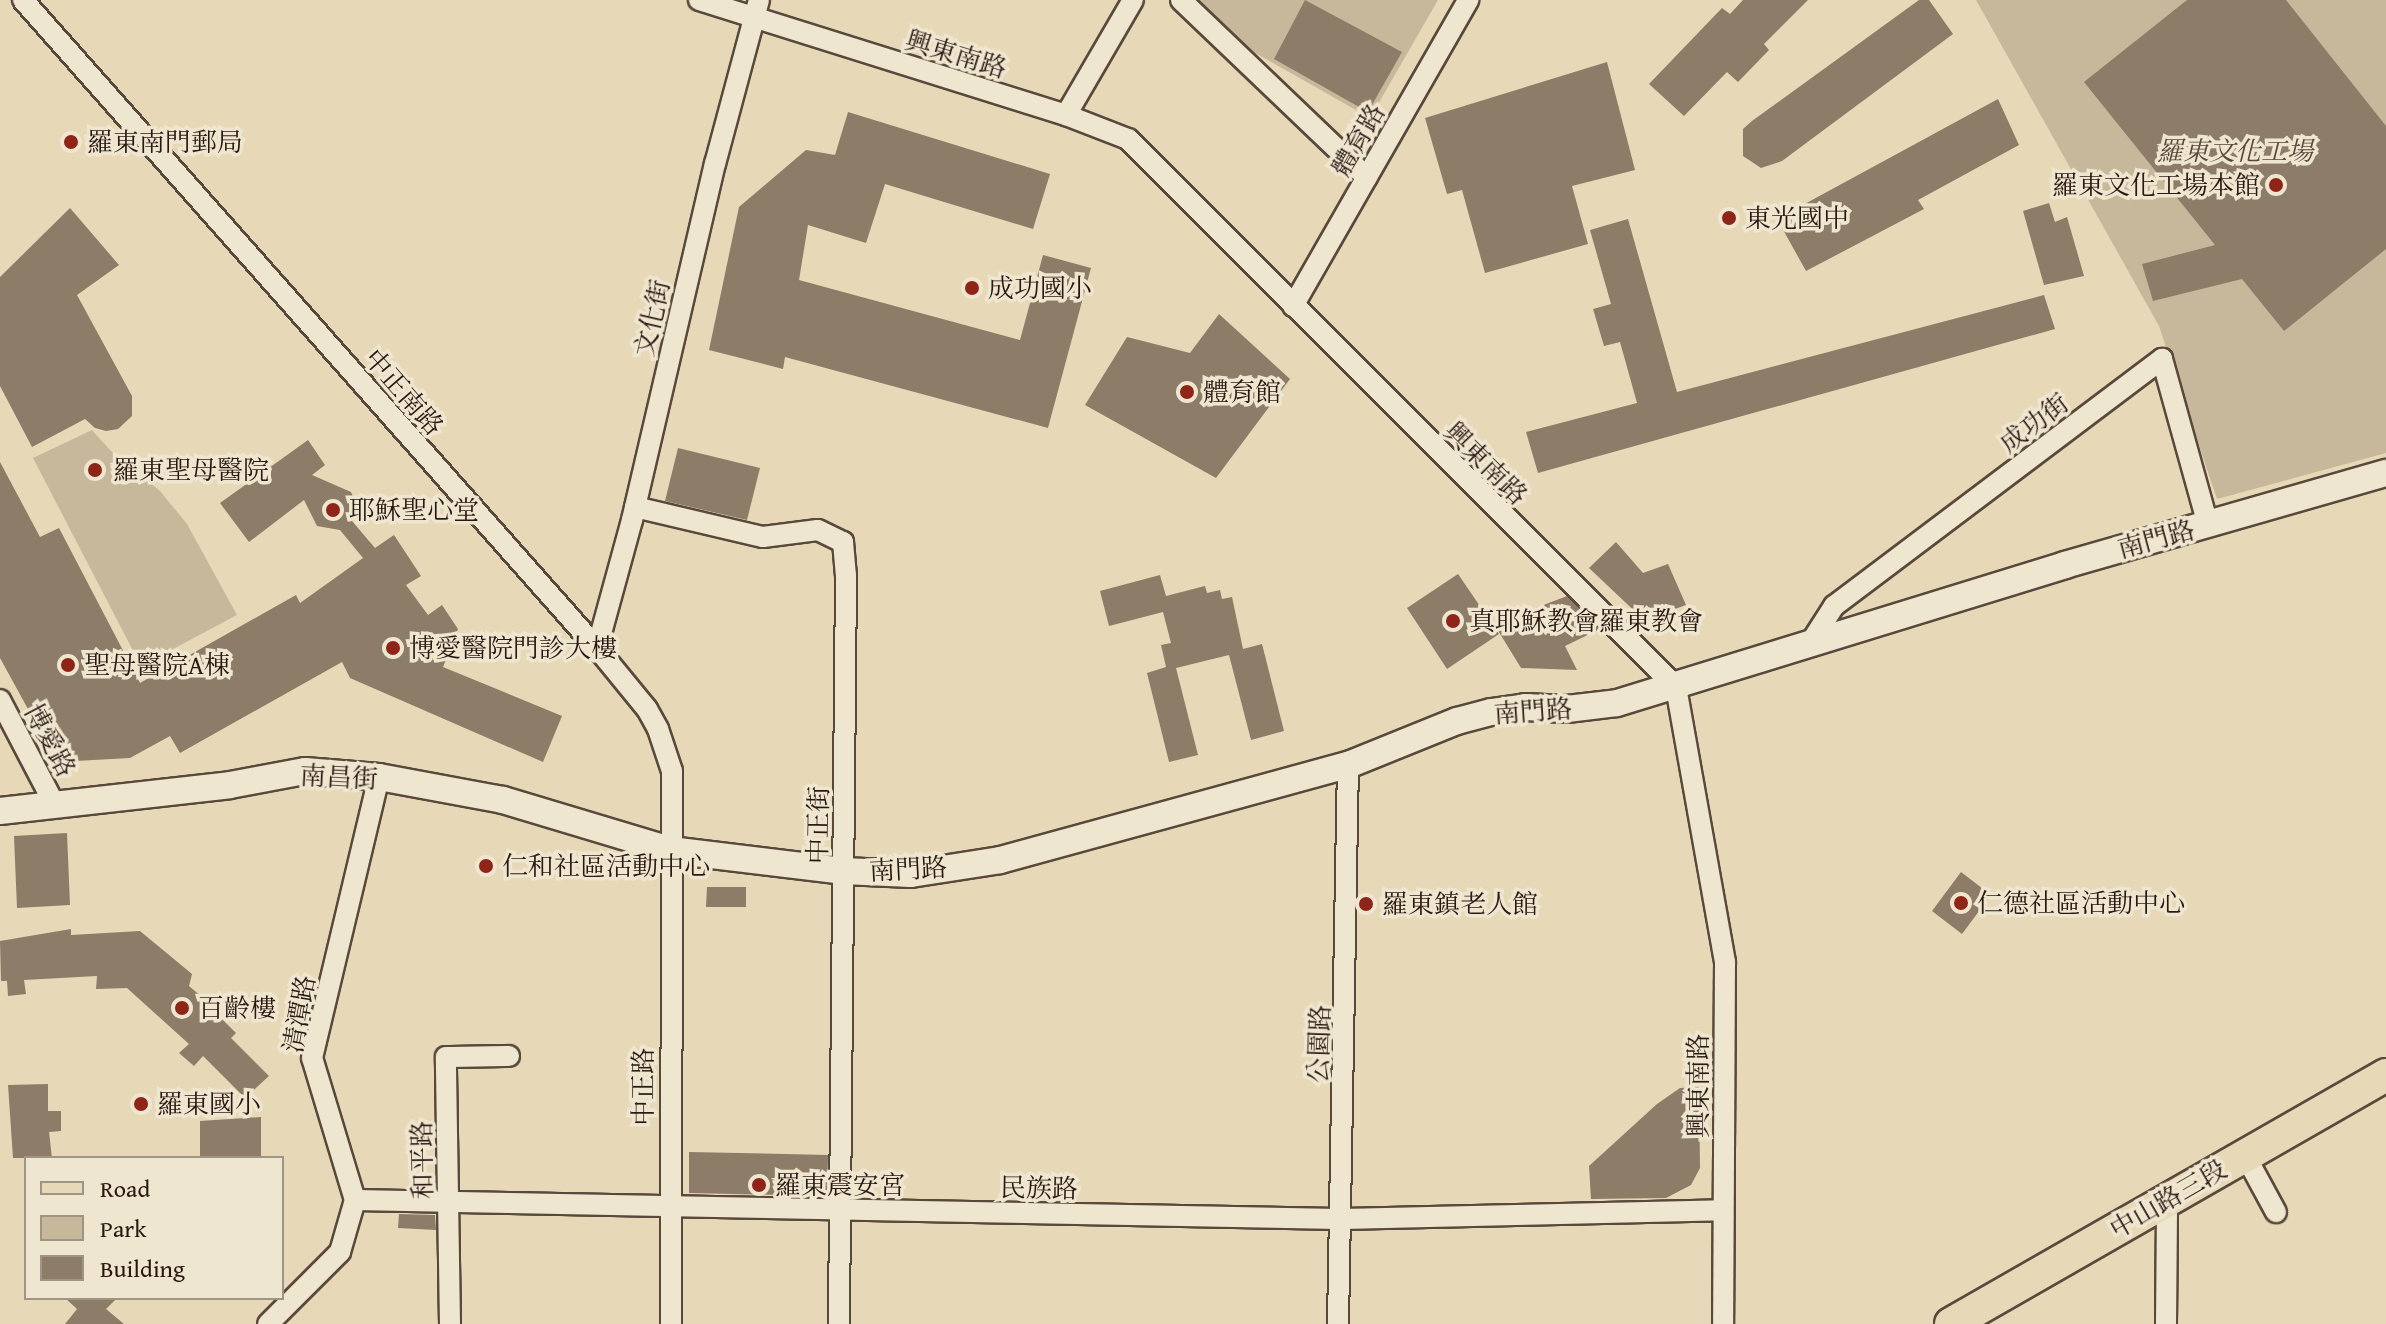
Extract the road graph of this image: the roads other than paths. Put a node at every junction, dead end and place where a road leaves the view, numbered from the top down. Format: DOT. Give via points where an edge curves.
graph roads {
  1 [pos="23,0"];
  2 [pos="699,0"];
  3 [pos="1133,0"];
  4 [pos="1181,0"];
  5 [pos="1468,0"];
  6 [pos="757,8"];
  7 [pos="1066,115"];
  8 [pos="1367,178"];
  9 [pos="1293,306"];
  10 [pos="2386,473"];
  11 [pos="635,507"];
  12 [pos="2208,525"];
  13 [pos="1811,642"];
  14 [pos="597,648"];
  15 [pos="1676,687"];
  16 [pos="0,700"];
  17 [pos="1348,765"];
  18 [pos="379,777"];
  19 [pos="55,805"];
  20 [pos="0,811"];
  21 [pos="670,850"];
  22 [pos="843,871"];
  23 [pos="509,1056"];
  24 [pos="2386,1075"];
  25 [pos="2245,1155"];
  26 [pos="355,1200"];
  27 [pos="449,1200"];
  28 [pos="2167,1201"];
  29 [pos="670,1209"];
  30 [pos="838,1209"];
  31 [pos="1723,1210"];
  32 [pos="2276,1212"];
  33 [pos="1339,1219"];
  34 [pos="268,1324"];
  35 [pos="450,1324"];
  36 [pos="671,1324"];
  37 [pos="839,1324"];
  38 [pos="1338,1324"];
  39 [pos="1723,1324"];
  40 [pos="1951,1324"];
  41 [pos="2166,1324"];
  1 -- 14 [label="street, 中正南路"];
  2 -- 6 [label="street, 興東南路"];
  3 -- 7 [label="street"];
  4 -- 8 [label="street"];
  5 -- 8 [label="street, 體育路"];
  6 -- 7 [label="street, 興東南路"];
  6 -- 11 [label="street, 文化街"];
  7 -- 9 [label="street, 興東南路" via="1128,139"];
  8 -- 9 [label="street, 體育路"];
  9 -- 15 [label="street, 興東南路"];
  10 -- 12 [label="street, 南門路"];
  11 -- 14 [label="street, 文化街"];
  11 -- 22 [label="street, 中正街" via="763,537 818,530 843,542"];
  12 -- 13 [label="street, 南門路"];
  12 -- 13 [label="street, 成功街" via="2162,359 1834,606"];
  13 -- 15 [label="street, 南門路"];
  14 -- 21 [label="street, 中正南路" via="647,709 666,745 672,771"];
  15 -- 17 [label="street, 南門路" via="1617,703 1491,712"];
  15 -- 31 [label="street, 興東南路" via="1725,962"];
  16 -- 19 [label="street, 博愛路"];
  17 -- 22 [label="street, 南門路" via="1000,860 911,874"];
  17 -- 33 [label="street, 公園路"];
  18 -- 19 [label="street, 南昌街" via="305,771"];
  18 -- 21 [label="street, 南昌街" via="503,800"];
  18 -- 26 [label="street, 清潭路" via="312,1058"];
  19 -- 20 [label="street, 南昌街"];
  21 -- 22 [label="street, 南門路"];
  21 -- 29 [label="street, 中正路"];
  22 -- 30 [label="street, 中正街"];
  23 -- 27 [label="street, 和平路" via="446,1057"];
  24 -- 25 [label="main road, 中山路三段"];
  25 -- 28 [label="main road, 中山路三段"];
  25 -- 32 [label="street"];
  26 -- 27 [label="street, 民族路"];
  26 -- 34 [label="street" via="340,1252"];
  27 -- 29 [label="street, 民族路"];
  27 -- 35 [label="street, 和平路"];
  28 -- 40 [label="main road, 中山路三段"];
  28 -- 41 [label="street"];
  29 -- 30 [label="street, 民族路"];
  29 -- 36 [label="street, 中正路"];
  30 -- 33 [label="street, 民族路"];
  30 -- 37 [label="street, 中正街"];
  31 -- 33 [label="street, 民族路"];
  31 -- 39 [label="street, 興東南路"];
  33 -- 38 [label="street, 公園路"];
}
